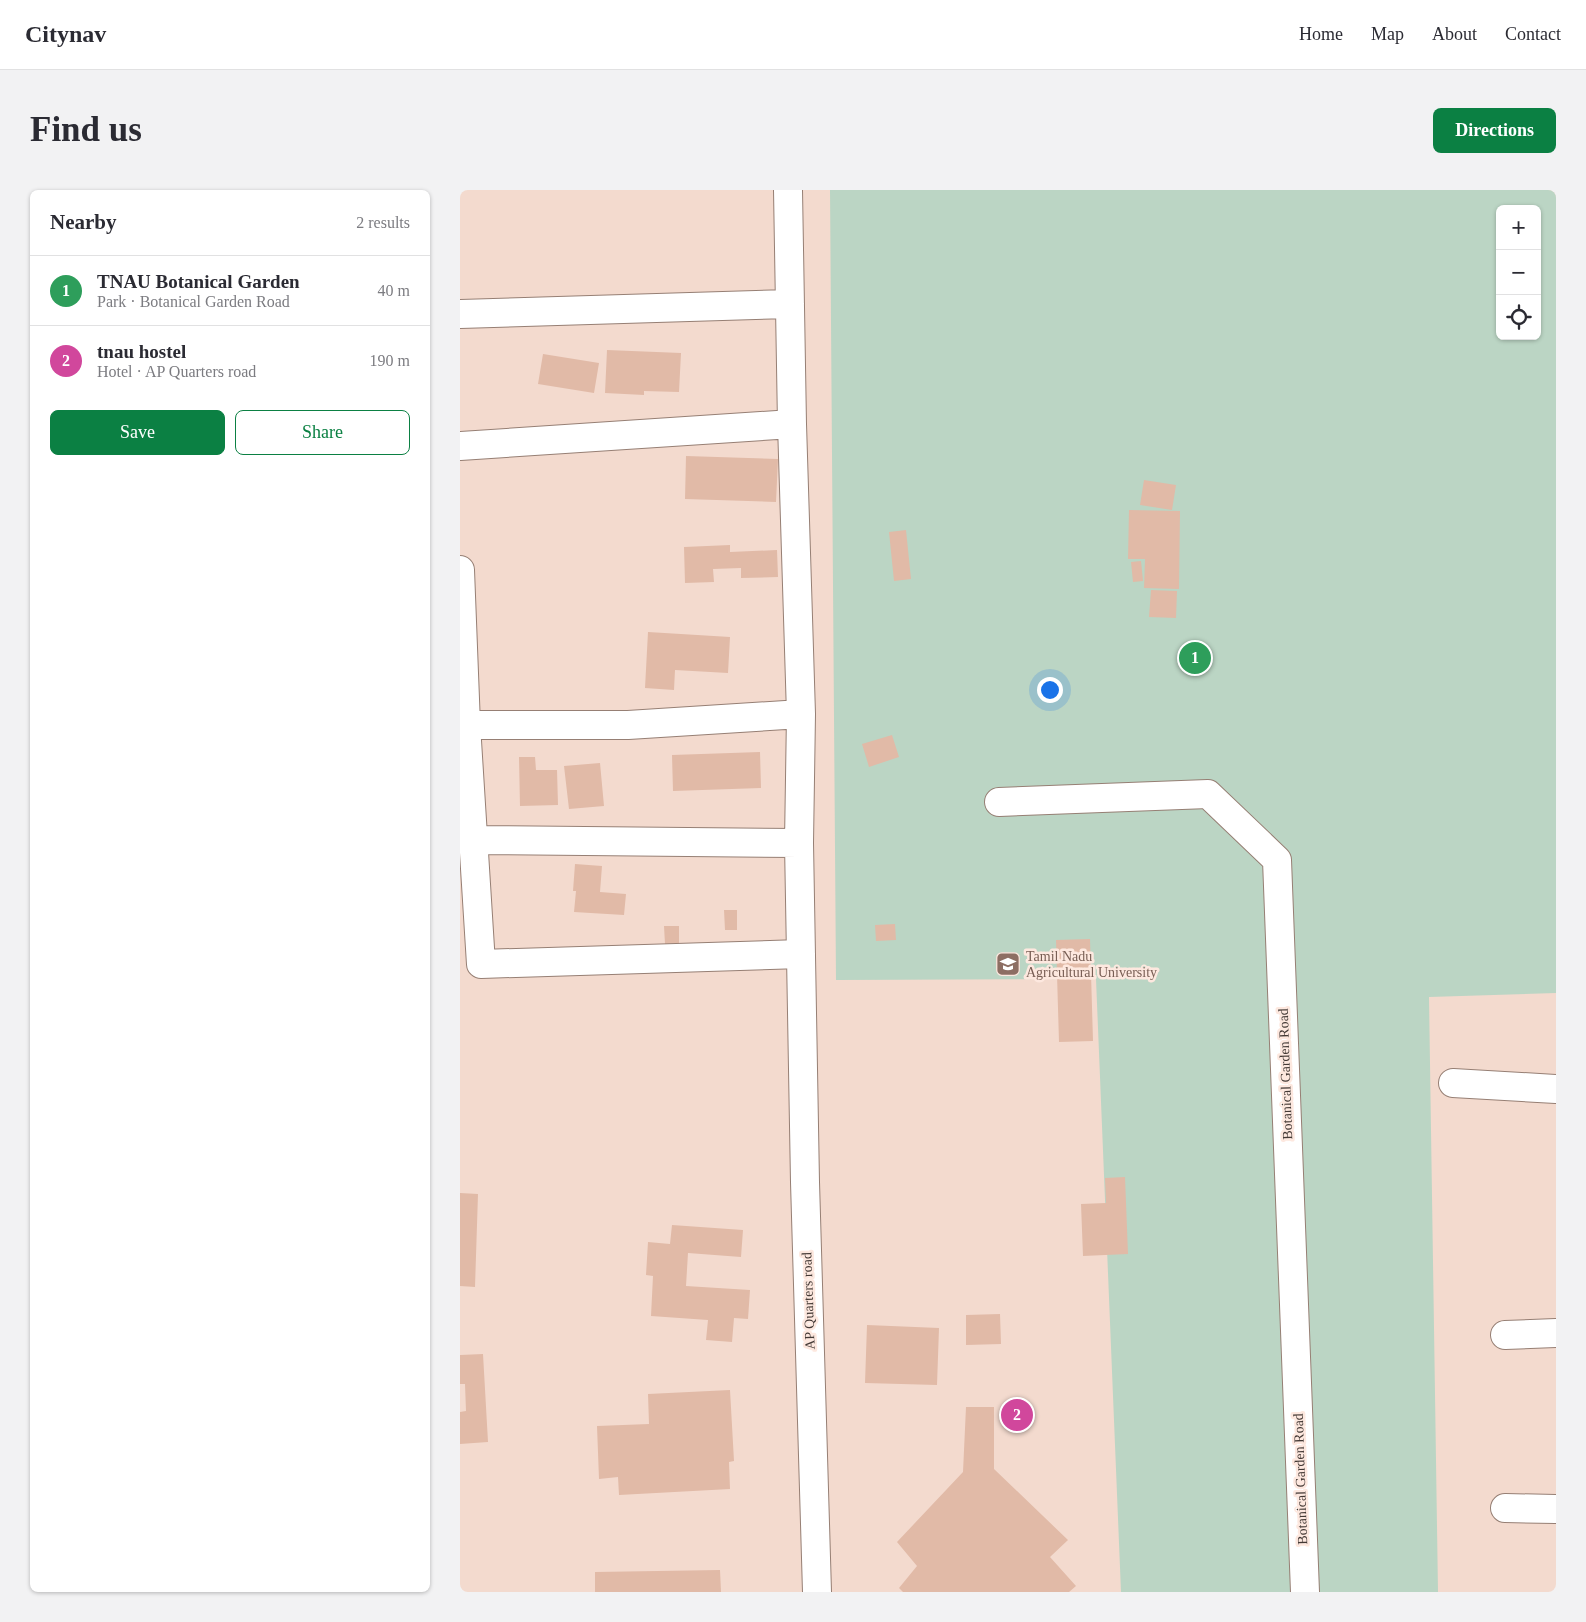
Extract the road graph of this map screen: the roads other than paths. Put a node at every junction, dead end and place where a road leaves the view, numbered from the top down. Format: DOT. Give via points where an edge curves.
graph roads {
  1 [pos="788,190"];
  2 [pos="790,304"];
  3 [pos="460,314"];
  4 [pos="792,424"];
  5 [pos="460,446"];
  6 [pos="460,570"];
  7 [pos="801,714"];
  8 [pos="466,725"];
  9 [pos="999,802"];
  10 [pos="474,840"];
  11 [pos="799,843"];
  12 [pos="801,954"];
  13 [pos="1453,1084"];
  14 [pos="1556,1089"];
  15 [pos="1556,1333"];
  16 [pos="1505,1335"];
  17 [pos="1505,1508"];
  18 [pos="1556,1510"];
  19 [pos="817,1592"];
  20 [pos="1305,1592"];
  1 -- 2 [label="street, AP Quarters road"];
  2 -- 3 [label="street"];
  2 -- 4 [label="street, AP Quarters road"];
  4 -- 5 [label="street"];
  4 -- 7 [label="street, AP Quarters road"];
  6 -- 8 [label="street"];
  7 -- 8 [label="street" via="628,725"];
  7 -- 11 [label="street, AP Quarters road"];
  8 -- 10 [label="street"];
  9 -- 20 [label="street, Botanical Garden Road" via="1208,794 1277,860"];
  10 -- 11 [label="street"];
  10 -- 12 [label="street" via="481,964"];
  11 -- 12 [label="street, AP Quarters road"];
  12 -- 19 [label="street, AP Quarters road"];
  13 -- 14 [label="street"];
  15 -- 16 [label="street"];
  17 -- 18 [label="street"];
}
